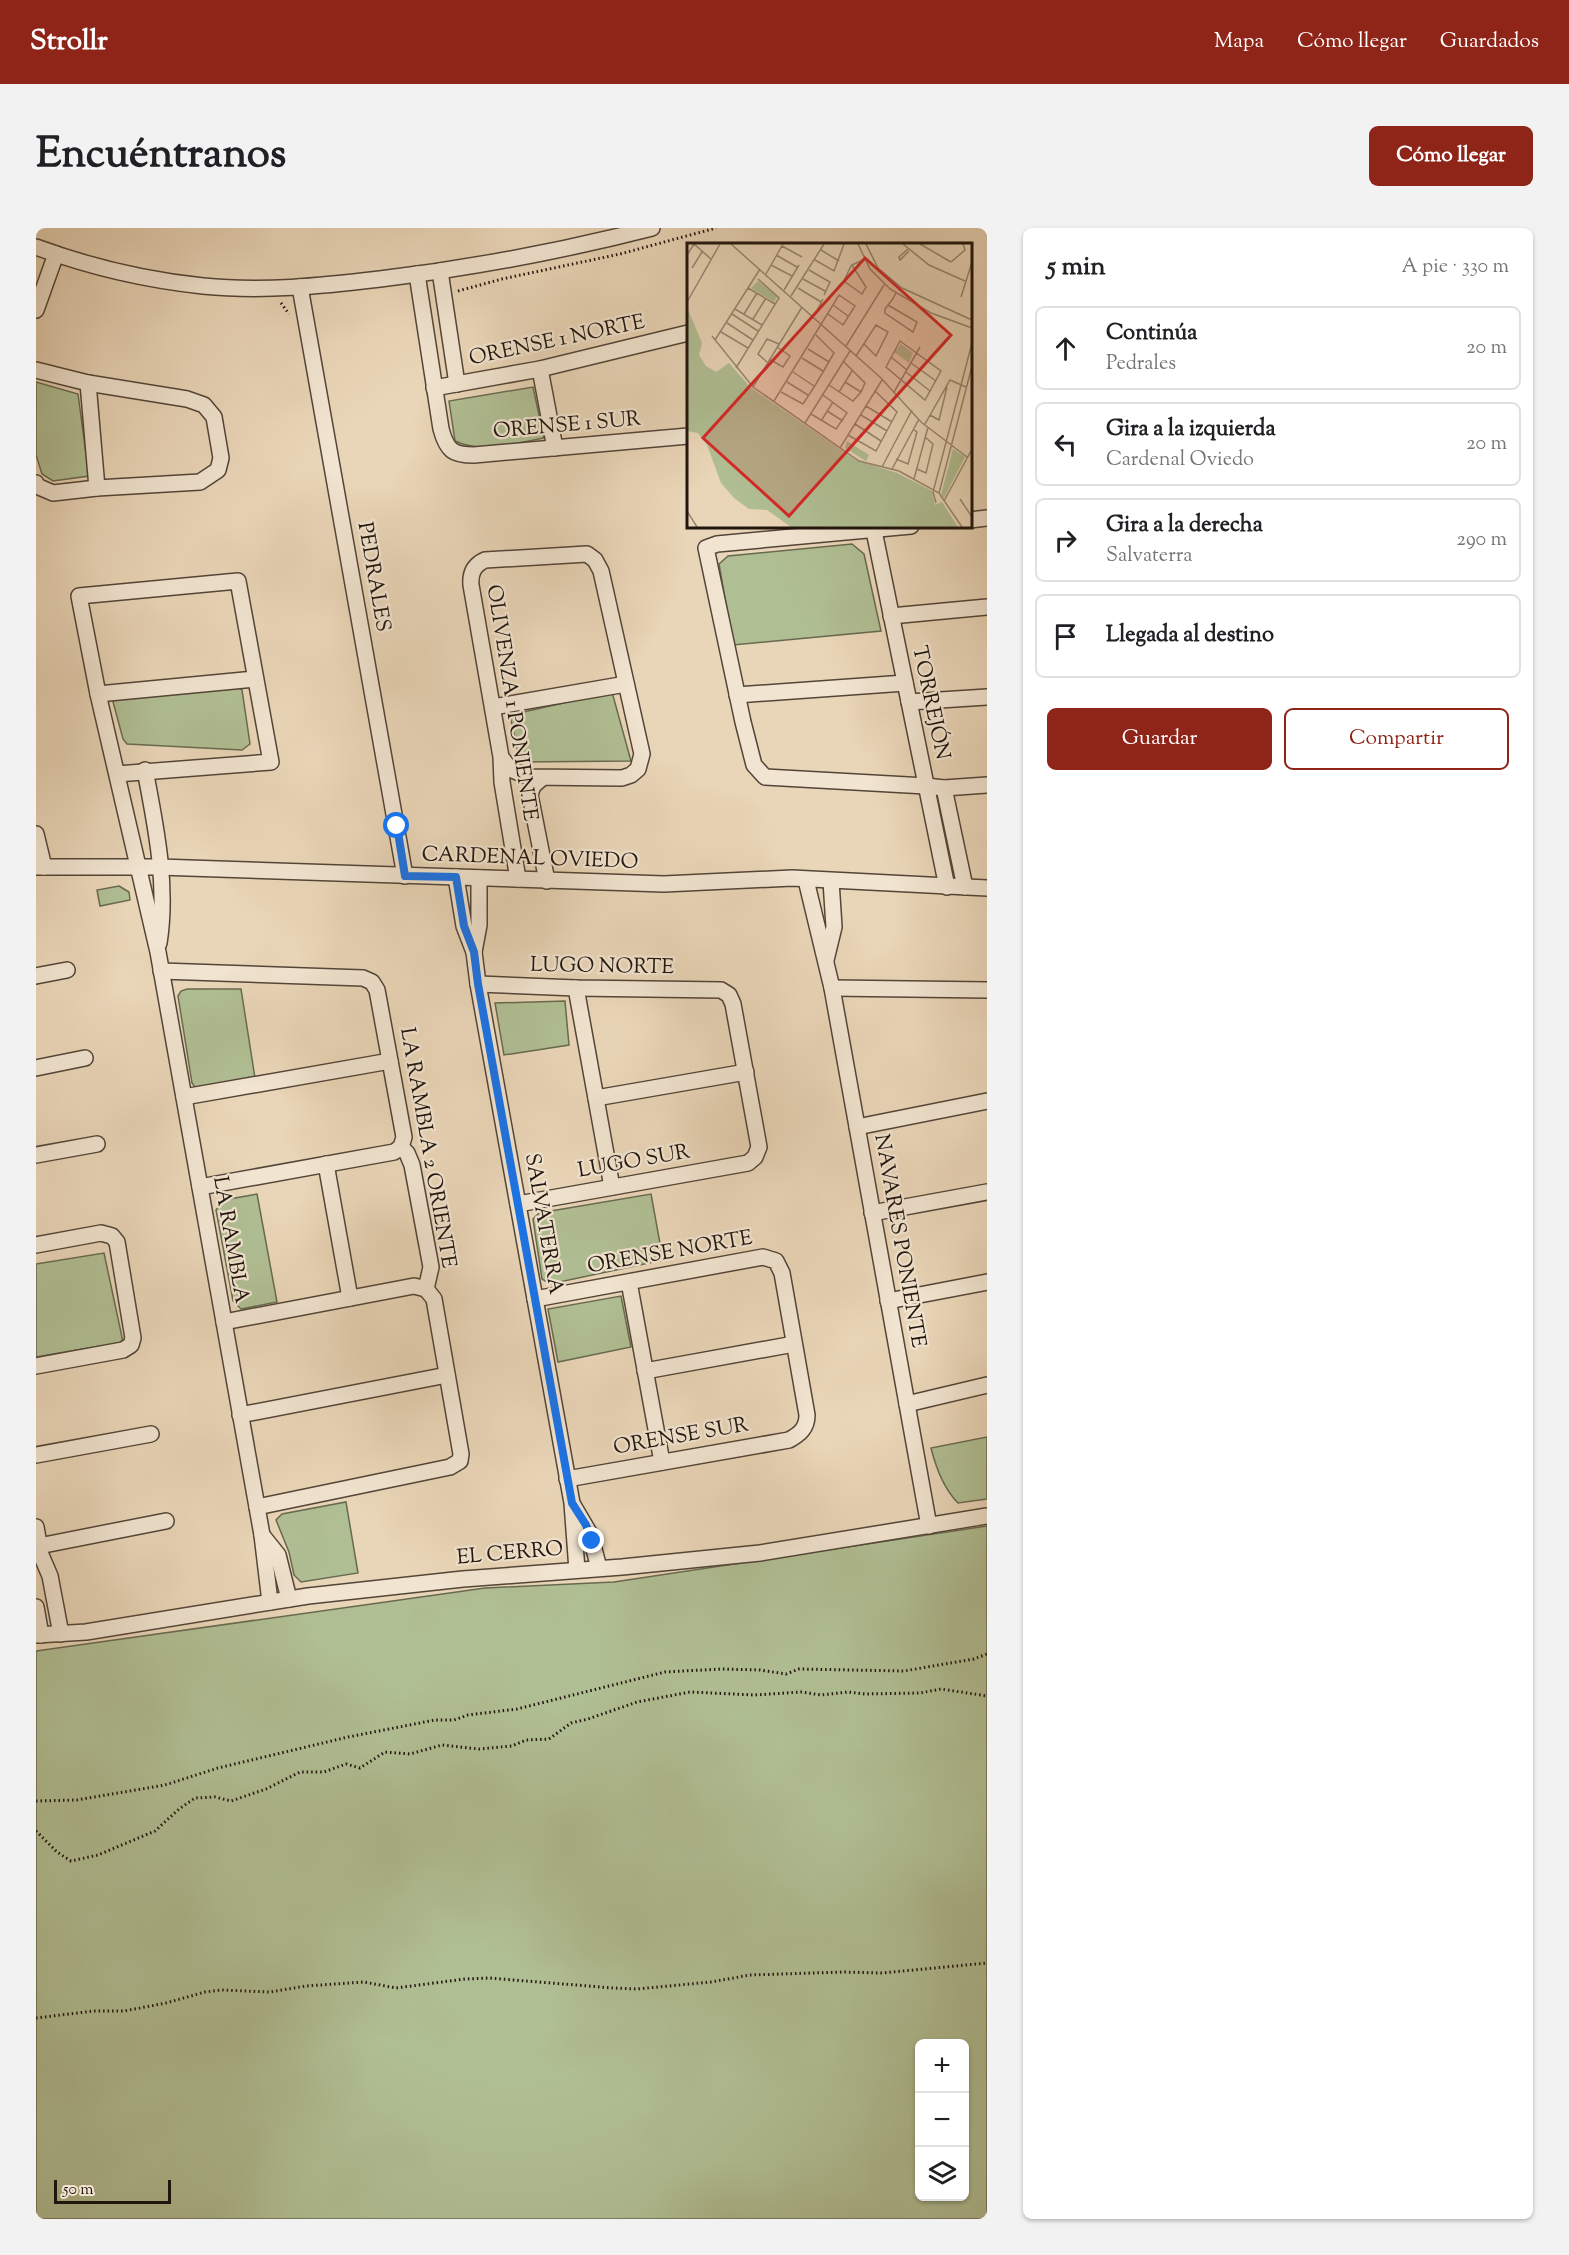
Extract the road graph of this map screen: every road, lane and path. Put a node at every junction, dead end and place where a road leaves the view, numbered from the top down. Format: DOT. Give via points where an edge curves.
graph roads {
  1 [pos="652,228"];
  2 [pos="716,228"];
  3 [pos="36,247"];
  4 [pos="56,254"];
  5 [pos="440,271"];
  6 [pos="417,274"];
  7 [pos="300,286"];
  8 [pos="444,295"];
  9 [pos="36,310"];
  10 [pos="687,333"];
  11 [pos="540,369"];
  12 [pos="36,370"];
  13 [pos="88,384"];
  14 [pos="457,384"];
  15 [pos="434,388"];
  16 [pos="687,436"];
  17 [pos="555,448"];
  18 [pos="37,485"];
  19 [pos="97,488"];
  20 [pos="987,518"];
  21 [pos="972,520"];
  22 [pos="873,529"];
  23 [pos="987,607"];
  24 [pos="891,616"];
  25 [pos="255,679"];
  26 [pos="905,682"];
  27 [pos="626,684"];
  28 [pos="98,694"];
  29 [pos="737,694"];
  30 [pos="987,697"];
  31 [pos="909,702"];
  32 [pos="493,707"];
  33 [pos="501,757"];
  34 [pos="145,770"];
  35 [pos="117,774"];
  36 [pos="542,778"];
  37 [pos="987,785"];
  38 [pos="926,786"];
  39 [pos="944,788"];
  40 [pos="36,834"];
  41 [pos="138,866"];
  42 [pos="40,867"];
  43 [pos="159,867"];
  44 [pos="405,876"];
  45 [pos="456,877"];
  46 [pos="479,878"];
  47 [pos="518,879"];
  48 [pos="806,880"];
  49 [pos="547,881"];
  50 [pos="831,881"];
  51 [pos="947,887"];
  52 [pos="965,887"];
  53 [pos="987,888"];
  54 [pos="158,952"];
  55 [pos="474,952"];
  56 [pos="825,963"];
  57 [pos="67,970"];
  58 [pos="161,971"];
  59 [pos="36,976"];
  60 [pos="478,984"];
  61 [pos="576,988"];
  62 [pos="832,988"];
  63 [pos="987,990"];
  64 [pos="85,1058"];
  65 [pos="390,1061"];
  66 [pos="36,1068"];
  67 [pos="746,1072"];
  68 [pos="184,1097"];
  69 [pos="596,1098"];
  70 [pos="987,1101"];
  71 [pos="857,1126"];
  72 [pos="97,1144"];
  73 [pos="401,1147"];
  74 [pos="36,1155"];
  75 [pos="326,1164"];
  76 [pos="200,1187"];
  77 [pos="612,1187"];
  78 [pos="987,1192"];
  79 [pos="518,1204"];
  80 [pos="872,1213"];
  81 [pos="36,1245"];
  82 [pos="629,1282"];
  83 [pos="987,1282"];
  84 [pos="426,1289"];
  85 [pos="350,1298"];
  86 [pos="535,1299"];
  87 [pos="888,1301"];
  88 [pos="224,1322"];
  89 [pos="794,1344"];
  90 [pos="36,1366"];
  91 [pos="645,1371"];
  92 [pos="447,1375"];
  93 [pos="987,1385"];
  94 [pos="907,1404"];
  95 [pos="240,1414"];
  96 [pos="151,1434"];
  97 [pos="36,1455"];
  98 [pos="662,1462"];
  99 [pos="567,1479"];
  100 [pos="572,1503"];
  101 [pos="257,1508"];
  102 [pos="987,1516"];
  103 [pos="166,1521"];
  104 [pos="928,1526"];
  105 [pos="36,1527"];
  106 [pos="262,1535"];
  107 [pos="40,1550"];
  108 [pos="598,1568"];
  109 [pos="577,1570"];
  110 [pos="36,1575"];
  111 [pos="289,1599"];
  112 [pos="270,1602"];
  113 [pos="36,1607"];
  114 [pos="61,1634"];
  115 [pos="38,1635"];
  116 [pos="987,1654"];
  117 [pos="987,1696"];
  118 [pos="36,1801"];
  119 [pos="36,1831"];
  120 [pos="987,1963"];
  121 [pos="36,2018"];
  1 -- 5 [label="street"];
  2 -- 8 [label="path" via="620,255"];
  3 -- 4 [label="street"];
  4 -- 7 [label="street" via="127,274 186,284 237,288"];
  4 -- 9 [label="street"];
  5 -- 6 [label="street"];
  5 -- 8 [label="street"];
  6 -- 7 [label="street"];
  6 -- 15 [label="street"];
  7 -- 44 [label="street, PEDRALES"];
  8 -- 14 [label="street"];
  10 -- 11 [label="street, ORENSE 1 NORTE"];
  11 -- 14 [label="street, ORENSE 1 NORTE"];
  11 -- 17 [label="street"];
  12 -- 13 [label="street"];
  13 -- 19 [label="street"];
  13 -- 19 [label="street" via="204,405 214,417 221,458 218,470 200,483"];
  14 -- 15 [label="street, ORENSE 1 NORTE"];
  15 -- 17 [label="street, ORENSE 1 SUR" via="445,442 459,455"];
  16 -- 17 [label="street, ORENSE 1 SUR"];
  18 -- 19 [label="street" via="53,493"];
  20 -- 21 [label="street"];
  22 -- 24 [label="street, TORREJÓN"];
  22 -- 29 [label="street" via="706,548"];
  23 -- 24 [label="street"];
  24 -- 26 [label="street, TORREJÓN"];
  25 -- 28 [label="street"];
  25 -- 28 [label="street, LA RAMBLA" via="238,581 78,596"];
  25 -- 34 [label="street" via="271,762"];
  26 -- 29 [label="street"];
  26 -- 31 [label="street, TORREJÓN"];
  27 -- 32 [label="street"];
  27 -- 32 [label="street, OLIVENZA 1 PONIENTE" via="600,567 590,556 580,553 485,560 474,569 471,585"];
  27 -- 36 [label="street" via="642,754 638,769 622,778"];
  28 -- 35 [label="street, LA RAMBLA"];
  29 -- 38 [label="street" via="754,765 765,777"];
  30 -- 31 [label="street"];
  31 -- 38 [label="street, TORREJÓN"];
  32 -- 33 [label="street, OLIVENZA 1 PONIENTE"];
  33 -- 36 [label="street" via="514,772"];
  33 -- 47 [label="street, OLIVENZA 1 PONIENTE"];
  34 -- 35 [label="street"];
  34 -- 43 [label="street, LA RAMBLA"];
  35 -- 41 [label="street, LA RAMBLA"];
  36 -- 49 [label="street" via="530,795"];
  37 -- 39 [label="street"];
  38 -- 39 [label="street"];
  38 -- 51 [label="street, TORREJÓN"];
  39 -- 52 [label="street, TORREJÓN"];
  40 -- 42 [label="street"];
  41 -- 42 [label="street, CARDENAL OVIEDO"];
  41 -- 43 [label="street, CARDENAL OVIEDO"];
  41 -- 54 [label="street, LA RAMBLA"];
  43 -- 44 [label="street, CARDENAL OVIEDO"];
  43 -- 54 [label="street, LA RAMBLA" via="163,915"];
  44 -- 45 [label="street, CARDENAL OVIEDO"];
  45 -- 46 [label="street, CARDENAL OVIEDO"];
  45 -- 55 [label="street, SALVATERRA" via="464,926"];
  46 -- 47 [label="street, CARDENAL OVIEDO"];
  46 -- 55 [label="street, SALVATERRA" via="479,925"];
  47 -- 49 [label="street, CARDENAL OVIEDO"];
  48 -- 49 [label="street, CARDENAL OVIEDO" via="664,884"];
  48 -- 50 [label="street, CARDENAL OVIEDO"];
  48 -- 56 [label="street, NAVARES PONIENTE"];
  50 -- 51 [label="street, CARDENAL OVIEDO"];
  50 -- 56 [label="street, NAVARES PONIENTE" via="834,927"];
  51 -- 52 [label="street, CARDENAL OVIEDO"];
  52 -- 53 [label="street, CARDENAL OVIEDO"];
  54 -- 58 [label="street, LA RAMBLA"];
  55 -- 60 [label="street, SALVATERRA"];
  56 -- 62 [label="street, NAVARES PONIENTE"];
  57 -- 59 [label="street"];
  58 -- 65 [label="street, LA RAMBLA 2 ORIENTE" via="363,978 377,990"];
  58 -- 68 [label="street, LA RAMBLA"];
  60 -- 61 [label="street, LUGO NORTE"];
  60 -- 79 [label="street, SALVATERRA"];
  61 -- 67 [label="street, LUGO NORTE" via="711,989 725,993 733,1004"];
  61 -- 69 [label="street"];
  62 -- 63 [label="street"];
  62 -- 71 [label="street, NAVARES PONIENTE"];
  64 -- 66 [label="street"];
  65 -- 68 [label="street"];
  65 -- 73 [label="street, LA RAMBLA 2 ORIENTE" via="404,1137"];
  67 -- 69 [label="street"];
  67 -- 77 [label="street, LUGO SUR" via="758,1142 755,1157 744,1165"];
  68 -- 76 [label="street, LA RAMBLA"];
  69 -- 77 [label="street"];
  70 -- 71 [label="street"];
  71 -- 80 [label="street, NAVARES PONIENTE"];
  72 -- 74 [label="street"];
  73 -- 75 [label="street" via="394,1152"];
  73 -- 84 [label="street, LA RAMBLA 2 ORIENTE" via="412,1165 431,1267"];
  75 -- 76 [label="street"];
  75 -- 85 [label="street"];
  76 -- 88 [label="street, LA RAMBLA"];
  77 -- 79 [label="street, LUGO SUR"];
  78 -- 80 [label="street"];
  79 -- 86 [label="street, SALVATERRA"];
  80 -- 87 [label="street, NAVARES PONIENTE"];
  81 -- 90 [label="street" via="101,1233 112,1236 117,1242 133,1338 123,1350"];
  82 -- 86 [label="street, ORENSE NORTE"];
  82 -- 89 [label="street, ORENSE NORTE" via="763,1257 776,1261 782,1273"];
  82 -- 91 [label="street"];
  83 -- 87 [label="street"];
  84 -- 85 [label="street" via="414,1286"];
  84 -- 92 [label="street, LA RAMBLA 2 ORIENTE" via="434,1299"];
  85 -- 88 [label="street"];
  86 -- 99 [label="street, SALVATERRA"];
  87 -- 94 [label="street, NAVARES PONIENTE"];
  88 -- 95 [label="street, LA RAMBLA"];
  89 -- 91 [label="street"];
  89 -- 98 [label="street, ORENSE SUR" via="807,1415 806,1426 800,1433 789,1440"];
  91 -- 98 [label="street"];
  92 -- 95 [label="street"];
  92 -- 101 [label="street, LA RAMBLA 2 ORIENTE" via="460,1461 450,1467"];
  93 -- 94 [label="street"];
  94 -- 104 [label="street, NAVARES PONIENTE"];
  95 -- 101 [label="street, LA RAMBLA"];
  96 -- 97 [label="street"];
  98 -- 99 [label="street, ORENSE SUR"];
  99 -- 100 [label="street, SALVATERRA"];
  100 -- 108 [label="street, SALVATERRA" via="590,1534"];
  100 -- 109 [label="street, SALVATERRA"];
  101 -- 106 [label="street, LA RAMBLA"];
  102 -- 104 [label="street, EL CERRO"];
  103 -- 107 [label="street"];
  104 -- 108 [label="street, EL CERRO" via="760,1553"];
  105 -- 107 [label="street"];
  106 -- 111 [label="street, LA RAMBLA" via="281,1563"];
  106 -- 112 [label="street, LA RAMBLA"];
  107 -- 110 [label="street"];
  107 -- 114 [label="street" via="50,1576"];
  108 -- 109 [label="street, EL CERRO"];
  109 -- 111 [label="street, EL CERRO"];
  111 -- 112 [label="street, EL CERRO"];
  112 -- 114 [label="street, EL CERRO"];
  113 -- 115 [label="street"];
  114 -- 115 [label="street, EL CERRO"];
  116 -- 118 [label="path" via="904,1671 665,1672 517,1709 348,1737 165,1785 77,1800"];
  117 -- 119 [label="path" via="941,1689 821,1695 690,1692 637,1702 571,1723 549,1739 479,1749 442,1745 410,1754 385,1752 360,1768 346,1764 324,1772 300,1772 231,1801 195,1798 155,1831 98,1855 71,1861"];
  120 -- 121 [label="path" via="882,1973 750,1975 637,1989 489,1978 396,1988 364,1982 270,1992 222,1990 124,2011"];
}
